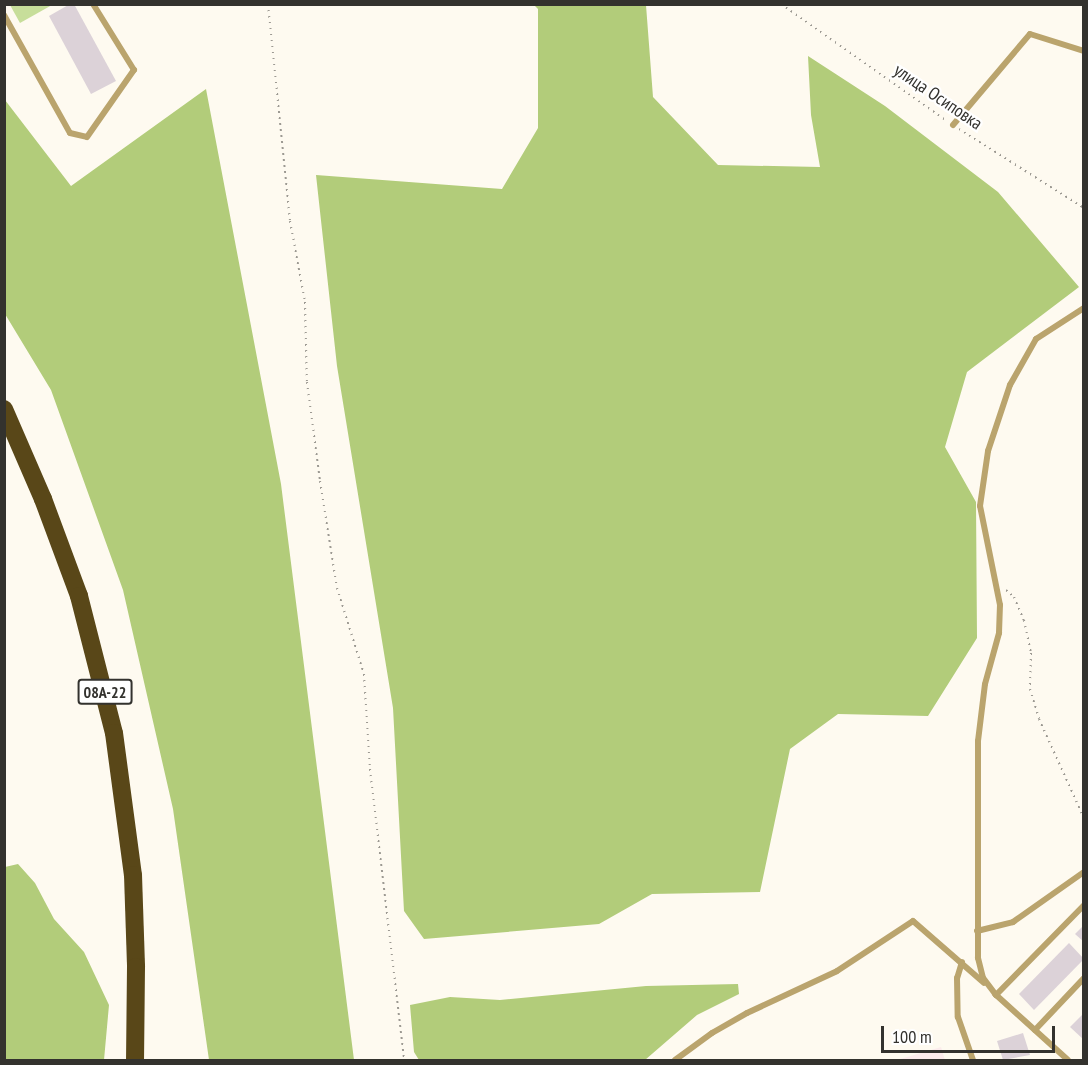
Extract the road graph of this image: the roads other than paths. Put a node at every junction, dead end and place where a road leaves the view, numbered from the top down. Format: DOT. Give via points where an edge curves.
graph roads {
  1 [pos="93,4"];
  2 [pos="4,15"];
  3 [pos="1083,51"];
  4 [pos="953,125"];
  5 [pos="1083,308"];
  6 [pos="4,409"];
  7 [pos="1083,872"];
  8 [pos="1083,905"];
  9 [pos="977,931"];
  10 [pos="962,962"];
  11 [pos="1083,978"];
  12 [pos="996,995"];
  13 [pos="1035,1030"];
  14 [pos="135,1060"];
  15 [pos="675,1060"];
  16 [pos="973,1060"];
  17 [pos="1068,1060"];
  1 -- 2 [label="lane" via="134,70 87,137 70,133"];
  3 -- 4 [label="lane" via="1030,34"];
  5 -- 9 [label="lane" via="1036,339 1010,385 988,451 980,506 1000,605 999,633 985,684 978,741"];
  6 -- 14 [label="highway, 08А-22" via="75,587 114,733 133,875"];
  7 -- 9 [label="lane" via="1013,922"];
  8 -- 12 [label="lane"];
  9 -- 12 [label="lane" via="983,978"];
  10 -- 12 [label="lane"];
  10 -- 15 [label="lane" via="913,921 837,971 747,1013"];
  10 -- 16 [label="lane" via="957,978 957,1017"];
  11 -- 13 [label="lane"];
  12 -- 13 [label="lane"];
  13 -- 17 [label="lane"];
}
